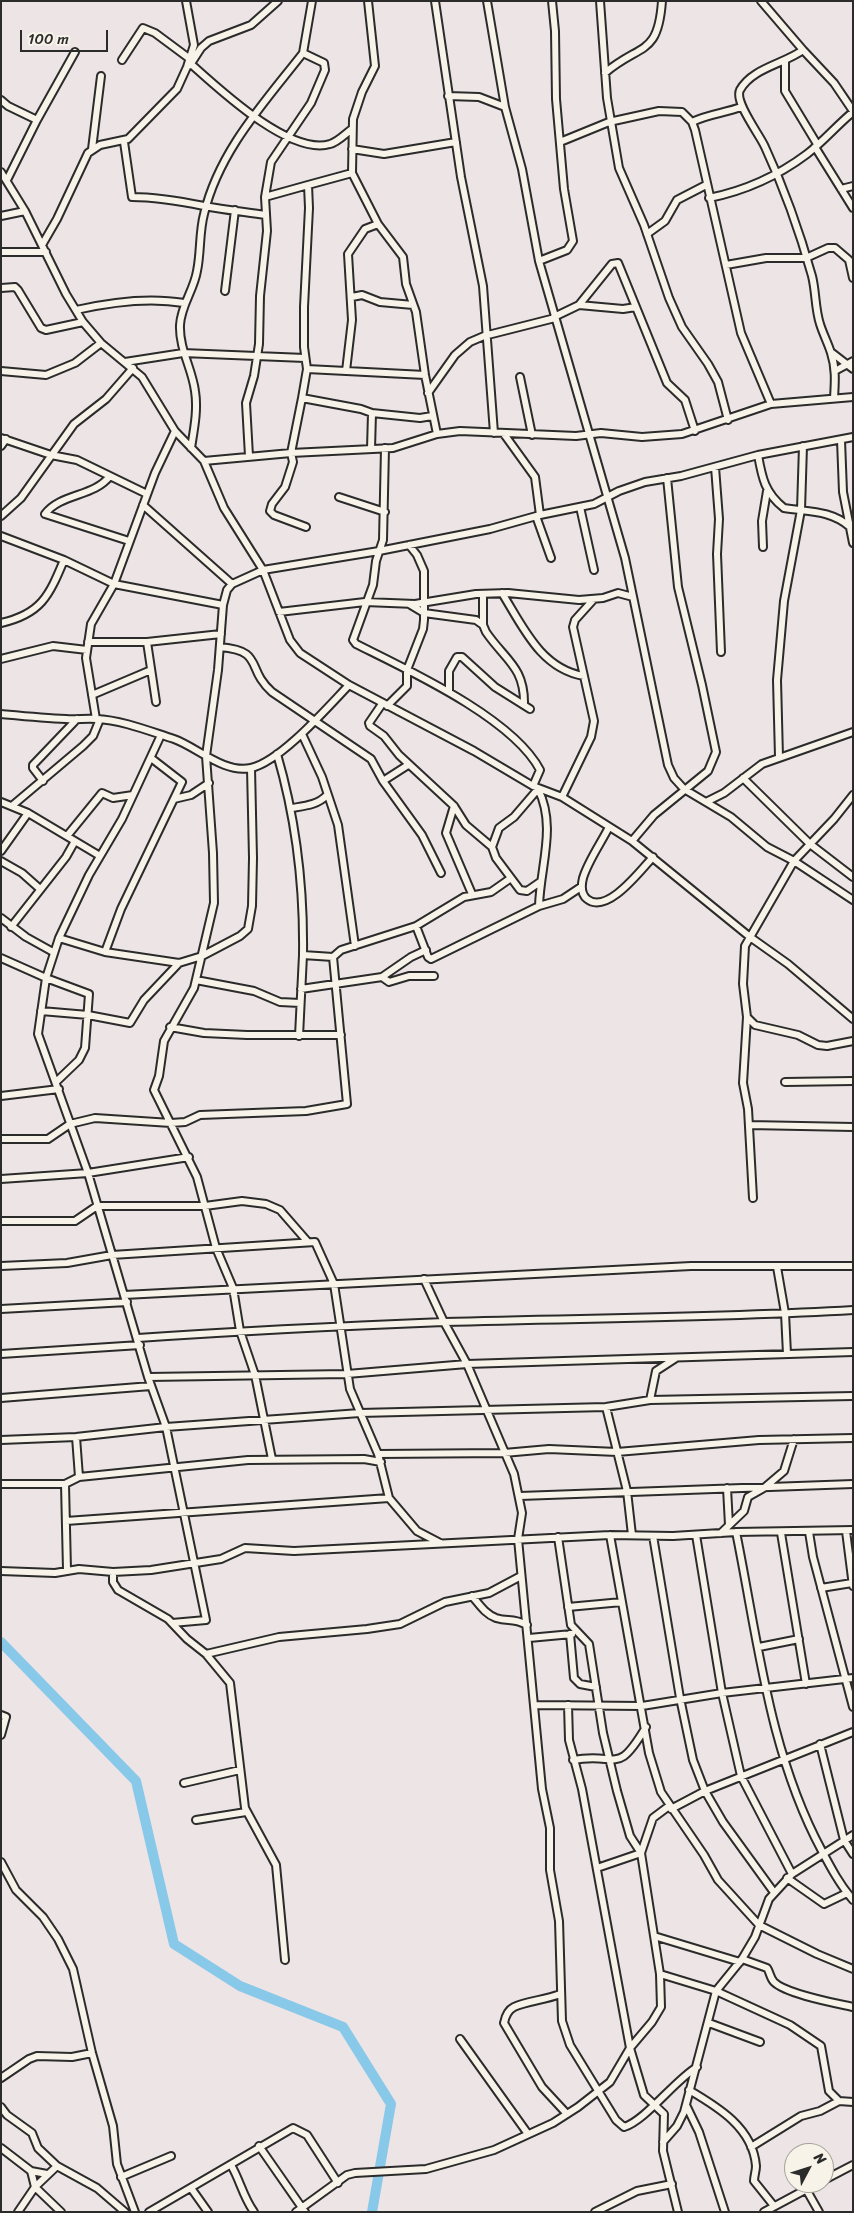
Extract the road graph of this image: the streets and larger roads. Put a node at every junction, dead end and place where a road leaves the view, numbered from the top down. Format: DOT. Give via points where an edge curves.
graph roads {
  1 [pos="186,1"];
  2 [pos="278,1"];
  3 [pos="312,1"];
  4 [pos="368,1"];
  5 [pos="435,1"];
  6 [pos="487,1"];
  7 [pos="552,1"];
  8 [pos="600,1"];
  9 [pos="662,1"];
  10 [pos="761,1"];
  11 [pos="803,50"];
  12 [pos="75,52"];
  13 [pos="303,53"];
  14 [pos="122,60"];
  15 [pos="785,62"];
  16 [pos="190,63"];
  17 [pos="605,73"];
  18 [pos="100,76"];
  19 [pos="448,96"];
  20 [pos="1,100"];
  21 [pos="505,107"];
  22 [pos="741,107"];
  23 [pos="853,111"];
  24 [pos="254,116"];
  25 [pos="37,120"];
  26 [pos="609,122"];
  27 [pos="692,122"];
  28 [pos="352,129"];
  29 [pos="286,137"];
  30 [pos="124,142"];
  31 [pos="456,142"];
  32 [pos="560,142"];
  33 [pos="816,145"];
  34 [pos="92,149"];
  35 [pos="352,149"];
  36 [pos="352,173"];
  37 [pos="777,173"];
  38 [pos="4,176"];
  39 [pos="308,185"];
  40 [pos="706,185"];
  41 [pos="853,186"];
  42 [pos="840,190"];
  43 [pos="265,197"];
  44 [pos="709,198"];
  45 [pos="206,207"];
  46 [pos="853,208"];
  47 [pos="235,210"];
  48 [pos="26,211"];
  49 [pos="266,215"];
  50 [pos="1,216"];
  51 [pos="378,224"];
  52 [pos="647,234"];
  53 [pos="44,248"];
  54 [pos="1,252"];
  55 [pos="806,258"];
  56 [pos="539,261"];
  57 [pos="726,265"];
  58 [pos="853,278"];
  59 [pos="1,288"];
  60 [pos="225,291"];
  61 [pos="352,297"];
  62 [pos="184,303"];
  63 [pos="413,305"];
  64 [pos="579,305"];
  65 [pos="636,308"];
  66 [pos="76,310"];
  67 [pos="554,317"];
  68 [pos="84,322"];
  69 [pos="488,336"];
  70 [pos="101,343"];
  71 [pos="831,352"];
  72 [pos="183,353"];
  73 [pos="257,354"];
  74 [pos="305,358"];
  75 [pos="125,362"];
  76 [pos="850,362"];
  77 [pos="133,368"];
  78 [pos="307,369"];
  79 [pos="853,369"];
  80 [pos="1,370"];
  81 [pos="346,371"];
  82 [pos="835,372"];
  83 [pos="424,375"];
  84 [pos="520,376"];
  85 [pos="428,393"];
  86 [pos="853,397"];
  87 [pos="302,398"];
  88 [pos="834,398"];
  89 [pos="771,404"];
  90 [pos="372,413"];
  91 [pos="432,416"];
  92 [pos="728,420"];
  93 [pos="175,431"];
  94 [pos="695,431"];
  95 [pos="494,433"];
  96 [pos="437,434"];
  97 [pos="504,434"];
  98 [pos="532,435"];
  99 [pos="590,435"];
  100 [pos="853,437"];
  101 [pos="3,438"];
  102 [pos="841,440"];
  103 [pos="1,446"];
  104 [pos="804,446"];
  105 [pos="191,448"];
  106 [pos="385,448"];
  107 [pos="371,450"];
  108 [pos="292,453"];
  109 [pos="50,455"];
  110 [pos="758,455"];
  111 [pos="249,456"];
  112 [pos="204,461"];
  113 [pos="715,467"];
  114 [pos="110,476"];
  115 [pos="667,478"];
  116 [pos="604,485"];
  117 [pos="619,491"];
  118 [pos="767,491"];
  119 [pos="147,494"];
  120 [pos="339,497"];
  121 [pos="608,497"];
  122 [pos="143,505"];
  123 [pos="580,507"];
  124 [pos="801,510"];
  125 [pos="385,512"];
  126 [pos="538,515"];
  127 [pos="1,516"];
  128 [pos="306,527"];
  129 [pos="850,527"];
  130 [pos="3,536"];
  131 [pos="129,542"];
  132 [pos="853,543"];
  133 [pos="1,545"];
  134 [pos="409,545"];
  135 [pos="764,547"];
  136 [pos="379,551"];
  137 [pos="551,558"];
  138 [pos="64,560"];
  139 [pos="263,570"];
  140 [pos="594,570"];
  141 [pos="114,584"];
  142 [pos="232,584"];
  143 [pos="502,593"];
  144 [pos="484,594"];
  145 [pos="632,597"];
  146 [pos="594,599"];
  147 [pos="366,602"];
  148 [pos="423,603"];
  149 [pos="408,604"];
  150 [pos="223,605"];
  151 [pos="279,612"];
  152 [pos="424,614"];
  153 [pos="1,623"];
  154 [pos="483,625"];
  155 [pos="221,634"];
  156 [pos="88,642"];
  157 [pos="147,642"];
  158 [pos="220,647"];
  159 [pos="87,650"];
  160 [pos="720,652"];
  161 [pos="1,659"];
  162 [pos="151,670"];
  163 [pos="407,670"];
  164 [pos="584,676"];
  165 [pos="349,685"];
  166 [pos="449,692"];
  167 [pos="92,695"];
  168 [pos="156,702"];
  169 [pos="384,705"];
  170 [pos="1,714"];
  171 [pos="98,719"];
  172 [pos="77,720"];
  173 [pos="316,720"];
  174 [pos="853,732"];
  175 [pos="302,734"];
  176 [pos="161,735"];
  177 [pos="277,754"];
  178 [pos="206,756"];
  179 [pos="780,757"];
  180 [pos="151,758"];
  181 [pos="408,764"];
  182 [pos="251,768"];
  183 [pos="743,778"];
  184 [pos="43,781"];
  185 [pos="383,781"];
  186 [pos="209,783"];
  187 [pos="535,787"];
  188 [pos="684,789"];
  189 [pos="133,795"];
  190 [pos="853,795"];
  191 [pos="562,797"];
  192 [pos="174,799"];
  193 [pos="326,800"];
  194 [pos="706,802"];
  195 [pos="2,803"];
  196 [pos="13,805"];
  197 [pos="454,806"];
  198 [pos="292,808"];
  199 [pos="28,813"];
  200 [pos="609,827"];
  201 [pos="67,836"];
  202 [pos="74,841"];
  203 [pos="632,841"];
  204 [pos="810,844"];
  205 [pos="492,848"];
  206 [pos="1,851"];
  207 [pos="100,856"];
  208 [pos="653,857"];
  209 [pos="1,861"];
  210 [pos="794,861"];
  211 [pos="441,873"];
  212 [pos="853,877"];
  213 [pos="512,878"];
  214 [pos="540,882"];
  215 [pos="581,887"];
  216 [pos="40,889"];
  217 [pos="472,894"];
  218 [pos="853,900"];
  219 [pos="539,906"];
  220 [pos="1,918"];
  221 [pos="416,926"];
  222 [pos="11,927"];
  223 [pos="750,937"];
  224 [pos="59,938"];
  225 [pos="355,946"];
  226 [pos="426,950"];
  227 [pos="53,952"];
  228 [pos="105,952"];
  229 [pos="303,955"];
  230 [pos="202,956"];
  231 [pos="1,958"];
  232 [pos="332,958"];
  233 [pos="179,963"];
  234 [pos="434,976"];
  235 [pos="382,977"];
  236 [pos="46,978"];
  237 [pos="196,980"];
  238 [pos="334,984"];
  239 [pos="301,989"];
  240 [pos="300,1003"];
  241 [pos="40,1011"];
  242 [pos="88,1015"];
  243 [pos="747,1017"];
  244 [pos="853,1019"];
  245 [pos="170,1028"];
  246 [pos="341,1035"];
  247 [pos="299,1036"];
  248 [pos="853,1041"];
  249 [pos="853,1081"];
  250 [pos="56,1082"];
  251 [pos="785,1082"];
  252 [pos="59,1089"];
  253 [pos="1,1096"];
  254 [pos="172,1123"];
  255 [pos="70,1124"];
  256 [pos="749,1125"];
  257 [pos="853,1127"];
  258 [pos="1,1139"];
  259 [pos="189,1158"];
  260 [pos="88,1173"];
  261 [pos="1,1179"];
  262 [pos="753,1198"];
  263 [pos="97,1206"];
  264 [pos="206,1206"];
  265 [pos="1,1221"];
  266 [pos="307,1241"];
  267 [pos="216,1248"];
  268 [pos="112,1255"];
  269 [pos="1,1266"];
  270 [pos="777,1266"];
  271 [pos="853,1266"];
  272 [pos="424,1279"];
  273 [pos="334,1284"];
  274 [pos="232,1288"];
  275 [pos="124,1294"];
  276 [pos="127,1302"];
  277 [pos="2,1307"];
  278 [pos="853,1310"];
  279 [pos="785,1313"];
  280 [pos="444,1322"];
  281 [pos="340,1328"];
  282 [pos="240,1331"];
  283 [pos="139,1341"];
  284 [pos="853,1352"];
  285 [pos="1,1354"];
  286 [pos="787,1354"];
  287 [pos="677,1357"];
  288 [pos="467,1364"];
  289 [pos="347,1374"];
  290 [pos="255,1375"];
  291 [pos="148,1377"];
  292 [pos="152,1386"];
  293 [pos="853,1396"];
  294 [pos="1,1398"];
  295 [pos="650,1400"];
  296 [pos="606,1407"];
  297 [pos="486,1411"];
  298 [pos="360,1412"];
  299 [pos="265,1420"];
  300 [pos="166,1427"];
  301 [pos="76,1438"];
  302 [pos="794,1438"];
  303 [pos="853,1438"];
  304 [pos="1,1440"];
  305 [pos="617,1452"];
  306 [pos="504,1453"];
  307 [pos="378,1454"];
  308 [pos="272,1459"];
  309 [pos="381,1462"];
  310 [pos="175,1468"];
  311 [pos="79,1477"];
  312 [pos="1,1484"];
  313 [pos="65,1484"];
  314 [pos="853,1484"];
  315 [pos="727,1488"];
  316 [pos="764,1488"];
  317 [pos="627,1491"];
  318 [pos="520,1496"];
  319 [pos="389,1498"];
  320 [pos="184,1512"];
  321 [pos="66,1521"];
  322 [pos="729,1525"];
  323 [pos="850,1530"];
  324 [pos="736,1532"];
  325 [pos="781,1532"];
  326 [pos="809,1532"];
  327 [pos="722,1533"];
  328 [pos="610,1535"];
  329 [pos="632,1535"];
  330 [pos="696,1535"];
  331 [pos="653,1536"];
  332 [pos="558,1538"];
  333 [pos="518,1539"];
  334 [pos="441,1543"];
  335 [pos="196,1564"];
  336 [pos="67,1570"];
  337 [pos="1,1571"];
  338 [pos="114,1572"];
  339 [pos="521,1576"];
  340 [pos="852,1585"];
  341 [pos="821,1588"];
  342 [pos="472,1596"];
  343 [pos="622,1602"];
  344 [pos="568,1607"];
  345 [pos="526,1611"];
  346 [pos="516,1619"];
  347 [pos="172,1623"];
  348 [pos="527,1625"];
  349 [pos="570,1634"];
  350 [pos="578,1634"];
  351 [pos="529,1638"];
  352 [pos="799,1639"];
  353 [pos="759,1647"];
  354 [pos="206,1654"];
  355 [pos="850,1678"];
  356 [pos="806,1684"];
  357 [pos="596,1687"];
  358 [pos="766,1687"];
  359 [pos="722,1692"];
  360 [pos="680,1698"];
  361 [pos="535,1705"];
  362 [pos="568,1705"];
  363 [pos="600,1706"];
  364 [pos="642,1706"];
  365 [pos="853,1707"];
  366 [pos="1,1716"];
  367 [pos="646,1727"];
  368 [pos="853,1732"];
  369 [pos="1,1736"];
  370 [pos="820,1744"];
  371 [pos="783,1758"];
  372 [pos="573,1760"];
  373 [pos="609,1761"];
  374 [pos="240,1770"];
  375 [pos="742,1776"];
  376 [pos="184,1783"];
  377 [pos="705,1791"];
  378 [pos="670,1808"];
  379 [pos="246,1812"];
  380 [pos="196,1820"];
  381 [pos="853,1835"];
  382 [pos="844,1840"];
  383 [pos="641,1853"];
  384 [pos="823,1853"];
  385 [pos="853,1854"];
  386 [pos="2,1863"];
  387 [pos="598,1868"];
  388 [pos="789,1876"];
  389 [pos="774,1891"];
  390 [pos="847,1893"];
  391 [pos="853,1900"];
  392 [pos="759,1925"];
  393 [pos="654,1936"];
  394 [pos="285,1960"];
  395 [pos="741,1960"];
  396 [pos="853,1969"];
  397 [pos="660,1974"];
  398 [pos="716,1991"];
  399 [pos="560,1994"];
  400 [pos="853,2007"];
  401 [pos="709,2022"];
  402 [pos="460,2039"];
  403 [pos="760,2042"];
  404 [pos="630,2048"];
  405 [pos="92,2053"];
  406 [pos="697,2067"];
  407 [pos="1,2078"];
  408 [pos="689,2090"];
  409 [pos="600,2091"];
  410 [pos="839,2101"];
  411 [pos="853,2102"];
  412 [pos="654,2105"];
  413 [pos="686,2105"];
  414 [pos="1,2107"];
  415 [pos="567,2114"];
  416 [pos="528,2134"];
  417 [pos="663,2142"];
  418 [pos="259,2146"];
  419 [pos="751,2147"];
  420 [pos="1,2148"];
  421 [pos="171,2156"];
  422 [pos="231,2165"];
  423 [pos="853,2165"];
  424 [pos="57,2166"];
  425 [pos="31,2171"];
  426 [pos="47,2174"];
  427 [pos="834,2175"];
  428 [pos="122,2177"];
  429 [pos="338,2183"];
  430 [pos="672,2184"];
  431 [pos="35,2188"];
  432 [pos="191,2188"];
  433 [pos="799,2193"];
  434 [pos="808,2193"];
  435 [pos="304,2210"];
  436 [pos="770,2210"];
  437 [pos="18,2212"];
  438 [pos="61,2212"];
  439 [pos="125,2212"];
  440 [pos="135,2212"];
  441 [pos="148,2212"];
  442 [pos="208,2212"];
  443 [pos="254,2212"];
  444 [pos="296,2212"];
  445 [pos="595,2212"];
  446 [pos="678,2212"];
  447 [pos="725,2212"];
  448 [pos="819,2212"];
  1 -- 16 [label="street" via="194,45"];
  2 -- 16 [label="street" via="252,25 209,41"];
  3 -- 13 [label="street"];
  4 -- 28 [label="street" via="375,66 359,101"];
  5 -- 19 [label="street"];
  6 -- 21 [label="street"];
  7 -- 32 [label="street"];
  8 -- 17 [label="street"];
  9 -- 17 [label="street" via="658,29 649,44"];
  10 -- 11 [label="street"];
  11 -- 15 [label="street"];
  11 -- 23 [label="street" via="834,83"];
  12 -- 25 [label="street"];
  13 -- 24 [label="street"];
  13 -- 29 [label="street" via="324,63 325,70 311,103"];
  14 -- 16 [label="street" via="143,28 155,33"];
  15 -- 22 [label="street" via="768,68 747,82 738,97"];
  15 -- 33 [label="street" via="785,92"];
  16 -- 24 [label="street"];
  16 -- 30 [label="street" via="171,97"];
  17 -- 26 [label="street"];
  18 -- 34 [label="street"];
  19 -- 21 [label="street" via="479,97"];
  19 -- 31 [label="street"];
  20 -- 25 [label="street"];
  21 -- 56 [label="street" via="522,169"];
  22 -- 27 [label="street"];
  22 -- 37 [label="street" via="759,133"];
  23 -- 33 [label="street"];
  24 -- 29 [label="street"];
  24 -- 45 [label="street" via="225,158"];
  25 -- 38 [label="street"];
  26 -- 27 [label="street" via="671,111 682,112"];
  26 -- 32 [label="street"];
  26 -- 52 [label="street" via="619,168"];
  27 -- 40 [label="street"];
  28 -- 29 [label="street" via="331,144"];
  28 -- 35 [label="street"];
  29 -- 43 [label="street" via="271,162"];
  30 -- 34 [label="street"];
  30 -- 45 [label="street" via="131,196 172,199"];
  31 -- 35 [label="street" via="384,154"];
  31 -- 69 [label="street" via="483,286"];
  32 -- 56 [label="street" via="573,241 567,250"];
  33 -- 37 [label="street"];
  33 -- 42 [label="street"];
  34 -- 53 [label="street"];
  35 -- 36 [label="street"];
  36 -- 39 [label="street"];
  36 -- 51 [label="street"];
  37 -- 44 [label="street" via="728,194"];
  37 -- 55 [label="street"];
  38 -- 48 [label="street"];
  39 -- 43 [label="street"];
  39 -- 74 [label="street"];
  40 -- 44 [label="street"];
  40 -- 52 [label="street" via="677,200 665,221"];
  41 -- 42 [label="street"];
  42 -- 46 [label="street"];
  43 -- 49 [label="street"];
  44 -- 57 [label="street"];
  45 -- 47 [label="street"];
  45 -- 62 [label="street" via="200,229 197,271"];
  47 -- 49 [label="street"];
  47 -- 60 [label="street"];
  48 -- 50 [label="street"];
  48 -- 53 [label="street"];
  49 -- 73 [label="street"];
  51 -- 61 [label="street" via="365,229 348,254"];
  51 -- 63 [label="street" via="403,257 406,284"];
  52 -- 92 [label="street" via="682,327 718,382"];
  53 -- 54 [label="street"];
  53 -- 66 [label="street"];
  55 -- 57 [label="street" via="766,258"];
  55 -- 58 [label="street" via="835,248 849,260"];
  55 -- 71 [label="street" via="813,279 820,325"];
  56 -- 67 [label="street"];
  57 -- 89 [label="street" via="741,333"];
  59 -- 68 [label="street" via="14,287 18,290 41,328 46,330"];
  61 -- 63 [label="street" via="362,295 380,302"];
  61 -- 81 [label="street"];
  62 -- 66 [label="street" via="163,300 110,303"];
  62 -- 72 [label="street" via="180,323"];
  63 -- 83 [label="street"];
  64 -- 65 [label="street"];
  64 -- 65 [label="street" via="615,262 621,266"];
  64 -- 67 [label="street"];
  65 -- 94 [label="street" via="667,382 685,400"];
  66 -- 68 [label="street"];
  67 -- 69 [label="street"];
  67 -- 99 [label="street"];
  68 -- 70 [label="street"];
  69 -- 85 [label="street" via="462,347"];
  69 -- 95 [label="street"];
  70 -- 75 [label="street"];
  70 -- 80 [label="street" via="75,363 46,375"];
  71 -- 76 [label="street"];
  71 -- 82 [label="street"];
  72 -- 73 [label="street"];
  72 -- 75 [label="street"];
  72 -- 105 [label="street" via="195,390"];
  73 -- 74 [label="street"];
  73 -- 111 [label="street" via="246,403"];
  74 -- 78 [label="street"];
  75 -- 77 [label="street"];
  76 -- 79 [label="street"];
  76 -- 82 [label="street"];
  77 -- 93 [label="street"];
  77 -- 109 [label="street" via="106,399 74,424"];
  78 -- 81 [label="street"];
  78 -- 87 [label="street"];
  81 -- 83 [label="street"];
  82 -- 88 [label="street"];
  83 -- 85 [label="street"];
  84 -- 98 [label="street"];
  85 -- 91 [label="street"];
  86 -- 88 [label="street"];
  87 -- 90 [label="street"];
  87 -- 108 [label="street"];
  88 -- 89 [label="street"];
  89 -- 92 [label="street"];
  90 -- 91 [label="street" via="420,418"];
  90 -- 107 [label="street"];
  91 -- 96 [label="street"];
  92 -- 94 [label="street"];
  93 -- 105 [label="street"];
  93 -- 119 [label="street"];
  94 -- 99 [label="street" via="642,436"];
  95 -- 96 [label="street" via="460,431"];
  95 -- 97 [label="street"];
  96 -- 106 [label="street"];
  97 -- 98 [label="street"];
  97 -- 126 [label="street" via="535,478"];
  98 -- 99 [label="street"];
  99 -- 116 [label="street"];
  100 -- 102 [label="street"];
  101 -- 103 [label="street"];
  101 -- 109 [label="street"];
  102 -- 104 [label="street"];
  102 -- 129 [label="street" via="843,492"];
  104 -- 110 [label="street"];
  104 -- 124 [label="street"];
  105 -- 112 [label="street"];
  106 -- 107 [label="street"];
  106 -- 125 [label="street"];
  107 -- 108 [label="street"];
  108 -- 111 [label="street"];
  108 -- 128 [label="street" via="293,462 284,487 270,511 274,516"];
  109 -- 114 [label="street" via="77,460"];
  109 -- 127 [label="street" via="21,498"];
  110 -- 113 [label="street"];
  110 -- 118 [label="street"];
  111 -- 112 [label="street"];
  112 -- 139 [label="street" via="224,508"];
  113 -- 115 [label="street"];
  113 -- 160 [label="street" via="719,519"];
  114 -- 119 [label="street"];
  114 -- 131 [label="street" via="97,489 78,494 46,514"];
  115 -- 117 [label="street"];
  115 -- 188 [label="street" via="678,587 716,752 708,771"];
  116 -- 117 [label="street"];
  116 -- 121 [label="street"];
  117 -- 121 [label="street"];
  118 -- 124 [label="street" via="784,508"];
  118 -- 135 [label="street" via="762,521"];
  119 -- 122 [label="street"];
  120 -- 125 [label="street"];
  121 -- 123 [label="street"];
  121 -- 145 [label="street"];
  122 -- 131 [label="street"];
  122 -- 142 [label="street"];
  123 -- 126 [label="street"];
  123 -- 140 [label="street"];
  124 -- 129 [label="street" via="830,514"];
  124 -- 179 [label="street" via="784,601 776,696"];
  125 -- 136 [label="street" via="384,540"];
  126 -- 134 [label="street"];
  126 -- 137 [label="street"];
  129 -- 132 [label="street"];
  130 -- 133 [label="street"];
  130 -- 138 [label="street"];
  131 -- 141 [label="street"];
  134 -- 136 [label="street"];
  134 -- 148 [label="street" via="424,571"];
  136 -- 139 [label="street"];
  136 -- 147 [label="street"];
  138 -- 141 [label="street"];
  138 -- 153 [label="street" via="42,604 16,620"];
  139 -- 142 [label="street"];
  139 -- 151 [label="street"];
  141 -- 150 [label="street"];
  141 -- 156 [label="street" via="94,618"];
  142 -- 150 [label="street"];
  143 -- 144 [label="street"];
  143 -- 146 [label="street"];
  143 -- 164 [label="street" via="543,655 566,671"];
  144 -- 148 [label="street"];
  144 -- 154 [label="street"];
  145 -- 146 [label="street" via="618,593"];
  145 -- 188 [label="street" via="668,765"];
  146 -- 164 [label="street" via="573,626"];
  147 -- 149 [label="street"];
  147 -- 151 [label="street"];
  147 -- 163 [label="street" via="353,636 356,644"];
  148 -- 149 [label="street"];
  148 -- 152 [label="street"];
  149 -- 152 [label="street"];
  150 -- 155 [label="street"];
  151 -- 165 [label="street" via="290,640 300,652"];
  152 -- 154 [label="street" via="476,620"];
  152 -- 163 [label="street" via="423,629"];
  154 -- 166 [label="street" via="524,684 527,707 495,687 462,657 457,657 450,667"];
  155 -- 157 [label="street"];
  155 -- 158 [label="street"];
  156 -- 157 [label="street"];
  156 -- 159 [label="street"];
  157 -- 162 [label="street"];
  158 -- 173 [label="street" via="242,650 251,658 265,685"];
  158 -- 178 [label="street"];
  159 -- 161 [label="street" via="53,646"];
  159 -- 167 [label="street"];
  162 -- 167 [label="street"];
  162 -- 168 [label="street"];
  163 -- 166 [label="street"];
  163 -- 169 [label="street" via="407,686"];
  164 -- 191 [label="street" via="594,721 592,737"];
  165 -- 169 [label="street"];
  165 -- 173 [label="street"];
  166 -- 187 [label="street" via="505,730 529,753 540,770"];
  167 -- 171 [label="street"];
  169 -- 181 [label="street" via="368,725 384,736"];
  169 -- 187 [label="street" via="474,751"];
  170 -- 172 [label="street"];
  171 -- 172 [label="street"];
  171 -- 176 [label="street"];
  171 -- 184 [label="street" via="93,736"];
  172 -- 184 [label="street" via="33,765"];
  173 -- 175 [label="street"];
  173 -- 185 [label="street" via="371,759"];
  174 -- 179 [label="street"];
  175 -- 177 [label="street"];
  175 -- 193 [label="street" via="313,756"];
  176 -- 178 [label="street"];
  176 -- 180 [label="street"];
  177 -- 182 [label="street"];
  177 -- 198 [label="street"];
  178 -- 182 [label="street" via="220,764"];
  178 -- 186 [label="street"];
  179 -- 183 [label="street" via="762,764"];
  180 -- 189 [label="street"];
  180 -- 192 [label="street" via="182,780"];
  181 -- 185 [label="street"];
  181 -- 197 [label="street"];
  182 -- 230 [label="street" via="253,858 250,923 244,933"];
  183 -- 194 [label="street"];
  183 -- 204 [label="street"];
  184 -- 196 [label="street"];
  185 -- 211 [label="street" via="422,835"];
  186 -- 192 [label="street" via="191,795"];
  186 -- 230 [label="street" via="214,903"];
  187 -- 191 [label="street"];
  187 -- 205 [label="street" via="514,817 499,828"];
  187 -- 214 [label="street" via="547,810 548,824"];
  188 -- 194 [label="street"];
  188 -- 203 [label="street" via="654,815"];
  189 -- 201 [label="street" via="113,798 102,793"];
  189 -- 207 [label="street"];
  190 -- 204 [label="street"];
  191 -- 200 [label="street"];
  192 -- 228 [label="street" via="121,909"];
  193 -- 198 [label="street"];
  193 -- 225 [label="street" via="338,825"];
  194 -- 210 [label="street" via="731,817 767,847"];
  195 -- 196 [label="street"];
  196 -- 199 [label="street"];
  197 -- 205 [label="street" via="466,825"];
  197 -- 217 [label="street" via="446,833"];
  198 -- 229 [label="street"];
  199 -- 201 [label="street"];
  199 -- 206 [label="street"];
  200 -- 203 [label="street"];
  200 -- 215 [label="street"];
  201 -- 202 [label="street"];
  202 -- 207 [label="street"];
  202 -- 216 [label="street" via="66,857"];
  203 -- 208 [label="street"];
  204 -- 210 [label="street"];
  204 -- 212 [label="street"];
  205 -- 213 [label="street"];
  207 -- 224 [label="street"];
  208 -- 215 [label="street" via="618,893 598,904 592,904 584,897"];
  208 -- 223 [label="street"];
  209 -- 216 [label="street"];
  210 -- 218 [label="street"];
  210 -- 223 [label="street"];
  213 -- 214 [label="street" via="524,892"];
  213 -- 217 [label="street" via="491,892"];
  214 -- 219 [label="street"];
  215 -- 219 [label="street" via="563,899"];
  216 -- 222 [label="street"];
  217 -- 221 [label="street"];
  219 -- 226 [label="street" via="431,959"];
  220 -- 222 [label="street"];
  221 -- 225 [label="street"];
  221 -- 226 [label="street"];
  222 -- 227 [label="street"];
  223 -- 243 [label="street" via="745,946 743,984"];
  223 -- 244 [label="street" via="788,964"];
  224 -- 227 [label="street"];
  224 -- 228 [label="street"];
  225 -- 232 [label="street" via="341,950"];
  226 -- 235 [label="street"];
  227 -- 236 [label="street"];
  228 -- 233 [label="street"];
  229 -- 232 [label="street"];
  229 -- 239 [label="street"];
  230 -- 233 [label="street"];
  230 -- 237 [label="street"];
  231 -- 236 [label="street"];
  232 -- 238 [label="street"];
  233 -- 242 [label="street" via="144,1000 130,1023"];
  234 -- 235 [label="street" via="409,976 388,982"];
  235 -- 238 [label="street"];
  236 -- 241 [label="street"];
  236 -- 242 [label="street" via="89,994"];
  237 -- 240 [label="street" via="258,992 280,1002"];
  237 -- 245 [label="street"];
  238 -- 239 [label="street"];
  238 -- 246 [label="street"];
  239 -- 240 [label="street"];
  240 -- 247 [label="street"];
  241 -- 242 [label="street"];
  241 -- 250 [label="street" via="38,1034"];
  242 -- 250 [label="street" via="82,1057"];
  243 -- 248 [label="street" via="755,1025 798,1035 818,1046"];
  243 -- 256 [label="street" via="743,1083"];
  245 -- 247 [label="street" via="204,1033"];
  245 -- 254 [label="street" via="164,1041 154,1090"];
  246 -- 247 [label="street"];
  246 -- 254 [label="street" via="348,1101 344,1106 274,1113 200,1114 185,1122"];
  249 -- 251 [label="street"];
  250 -- 252 [label="street"];
  252 -- 253 [label="street"];
  252 -- 255 [label="street"];
  254 -- 255 [label="street" via="94,1118"];
  254 -- 259 [label="street"];
  255 -- 258 [label="street" via="48,1139"];
  255 -- 260 [label="street"];
  256 -- 257 [label="street"];
  256 -- 262 [label="street"];
  259 -- 260 [label="street"];
  259 -- 264 [label="street"];
  260 -- 261 [label="street"];
  260 -- 263 [label="street"];
  263 -- 264 [label="street"];
  263 -- 265 [label="street" via="75,1221"];
  263 -- 268 [label="street"];
  264 -- 266 [label="street" via="242,1201 266,1204 284,1213"];
  264 -- 267 [label="street"];
  266 -- 267 [label="street"];
  266 -- 273 [label="street" via="317,1243"];
  267 -- 268 [label="street"];
  267 -- 274 [label="street"];
  268 -- 269 [label="street" via="67,1263"];
  268 -- 275 [label="street"];
  270 -- 271 [label="street"];
  270 -- 272 [label="street" via="691,1266"];
  270 -- 279 [label="street"];
  272 -- 273 [label="street"];
  272 -- 280 [label="street"];
  273 -- 274 [label="street"];
  273 -- 281 [label="street"];
  274 -- 275 [label="street"];
  274 -- 282 [label="street"];
  275 -- 276 [label="street"];
  276 -- 277 [label="street"];
  276 -- 283 [label="street"];
  278 -- 279 [label="street"];
  279 -- 280 [label="street"];
  279 -- 286 [label="street"];
  280 -- 281 [label="street"];
  280 -- 288 [label="street"];
  281 -- 282 [label="street"];
  281 -- 289 [label="street"];
  282 -- 283 [label="street"];
  282 -- 290 [label="street"];
  283 -- 285 [label="street"];
  283 -- 291 [label="street"];
  284 -- 286 [label="street"];
  286 -- 287 [label="street"];
  287 -- 288 [label="street"];
  287 -- 295 [label="street" via="656,1372"];
  288 -- 289 [label="street"];
  288 -- 297 [label="street"];
  289 -- 290 [label="street"];
  289 -- 298 [label="street"];
  290 -- 291 [label="street"];
  290 -- 299 [label="street"];
  291 -- 292 [label="street"];
  292 -- 294 [label="street"];
  292 -- 300 [label="street"];
  293 -- 295 [label="street"];
  295 -- 296 [label="street"];
  296 -- 297 [label="street"];
  296 -- 305 [label="street"];
  297 -- 298 [label="street"];
  297 -- 306 [label="street"];
  298 -- 299 [label="street"];
  298 -- 307 [label="street"];
  299 -- 300 [label="street"];
  299 -- 308 [label="street"];
  300 -- 301 [label="street"];
  300 -- 310 [label="street"];
  301 -- 304 [label="street"];
  301 -- 311 [label="street"];
  302 -- 303 [label="street"];
  302 -- 305 [label="street"];
  302 -- 316 [label="street" via="784,1471"];
  305 -- 306 [label="street" via="548,1449"];
  305 -- 317 [label="street"];
  306 -- 307 [label="street"];
  306 -- 318 [label="street"];
  307 -- 309 [label="street"];
  308 -- 309 [label="street" via="364,1458"];
  308 -- 310 [label="street"];
  309 -- 319 [label="street"];
  310 -- 311 [label="street"];
  310 -- 320 [label="street"];
  311 -- 313 [label="street"];
  312 -- 313 [label="street"];
  313 -- 321 [label="street"];
  314 -- 316 [label="street"];
  315 -- 316 [label="street"];
  315 -- 317 [label="street"];
  315 -- 322 [label="street"];
  316 -- 322 [label="street" via="748,1497 744,1511"];
  317 -- 318 [label="street"];
  317 -- 329 [label="street"];
  318 -- 333 [label="street" via="522,1523"];
  319 -- 320 [label="street"];
  319 -- 334 [label="street" via="417,1531"];
  320 -- 321 [label="street"];
  320 -- 335 [label="street"];
  321 -- 336 [label="street"];
  322 -- 327 [label="street"];
  323 -- 326 [label="street"];
  323 -- 340 [label="street"];
  324 -- 325 [label="street"];
  324 -- 327 [label="street"];
  324 -- 353 [label="street"];
  325 -- 326 [label="street"];
  325 -- 352 [label="street"];
  326 -- 341 [label="street"];
  327 -- 330 [label="street"];
  328 -- 329 [label="street"];
  328 -- 332 [label="street"];
  328 -- 343 [label="street"];
  329 -- 331 [label="street"];
  330 -- 331 [label="street"];
  330 -- 359 [label="street"];
  331 -- 360 [label="street"];
  332 -- 333 [label="street"];
  332 -- 344 [label="street"];
  333 -- 334 [label="street"];
  333 -- 339 [label="street"];
  334 -- 335 [label="street" via="294,1551 244,1548 220,1560"];
  335 -- 338 [label="street"];
  335 -- 347 [label="street" via="206,1620"];
  336 -- 337 [label="street" via="54,1573"];
  336 -- 338 [label="street"];
  338 -- 347 [label="street" via="113,1582 118,1590"];
  339 -- 342 [label="street" via="489,1593"];
  339 -- 345 [label="street"];
  340 -- 341 [label="street"];
  341 -- 355 [label="street"];
  342 -- 346 [label="street" via="490,1615"];
  342 -- 354 [label="street" via="445,1602 400,1624 367,1630 279,1636"];
  343 -- 344 [label="street"];
  343 -- 364 [label="street"];
  344 -- 350 [label="street" via="571,1625"];
  345 -- 346 [label="street"];
  345 -- 348 [label="street"];
  346 -- 348 [label="street"];
  347 -- 354 [label="street"];
  348 -- 351 [label="street"];
  349 -- 350 [label="street"];
  349 -- 351 [label="street"];
  349 -- 357 [label="street" via="574,1678 580,1684"];
  350 -- 357 [label="street" via="589,1644"];
  351 -- 361 [label="street"];
  352 -- 353 [label="street"];
  352 -- 356 [label="street"];
  353 -- 358 [label="street"];
  354 -- 374 [label="street" via="226,1676 233,1692"];
  355 -- 356 [label="street"];
  355 -- 365 [label="street"];
  356 -- 358 [label="street"];
  357 -- 363 [label="street"];
  358 -- 359 [label="street"];
  358 -- 371 [label="street"];
  359 -- 360 [label="street"];
  359 -- 375 [label="street"];
  360 -- 364 [label="street"];
  360 -- 377 [label="street" via="694,1760"];
  361 -- 362 [label="street"];
  361 -- 399 [label="street" via="542,1789 550,1828 550,1870 559,1921"];
  362 -- 363 [label="street"];
  362 -- 372 [label="street"];
  363 -- 364 [label="street"];
  363 -- 373 [label="street"];
  364 -- 367 [label="street"];
  366 -- 369 [label="street" via="6,1717"];
  367 -- 373 [label="street" via="628,1754"];
  367 -- 378 [label="street" via="652,1767"];
  368 -- 370 [label="street"];
  370 -- 371 [label="street"];
  370 -- 382 [label="street"];
  371 -- 375 [label="street"];
  371 -- 384 [label="street" via="793,1790"];
  372 -- 373 [label="street" via="592,1757"];
  372 -- 387 [label="street"];
  373 -- 383 [label="street" via="630,1836"];
  374 -- 376 [label="street"];
  374 -- 379 [label="street"];
  375 -- 377 [label="street"];
  375 -- 388 [label="street"];
  377 -- 378 [label="street"];
  377 -- 389 [label="street" via="723,1822"];
  378 -- 383 [label="street" via="653,1818"];
  378 -- 392 [label="street" via="718,1880"];
  379 -- 380 [label="street"];
  379 -- 394 [label="street" via="276,1865"];
  381 -- 382 [label="street"];
  382 -- 384 [label="street"];
  382 -- 385 [label="street"];
  383 -- 387 [label="street"];
  383 -- 393 [label="street"];
  384 -- 388 [label="street"];
  384 -- 390 [label="street"];
  386 -- 405 [label="street" via="16,1890 50,1926 66,1953 79,1987"];
  387 -- 404 [label="street"];
  388 -- 389 [label="street"];
  388 -- 390 [label="street" via="824,1904"];
  389 -- 392 [label="street"];
  390 -- 391 [label="street"];
  392 -- 395 [label="street"];
  392 -- 396 [label="street"];
  393 -- 395 [label="street"];
  393 -- 397 [label="street"];
  395 -- 398 [label="street"];
  395 -- 400 [label="street" via="767,1968 771,1978 780,1986"];
  397 -- 398 [label="street"];
  397 -- 404 [label="street" via="661,2007"];
  398 -- 401 [label="street"];
  398 -- 410 [label="street" via="790,2024 806,2038 818,2043 823,2051 829,2091"];
  399 -- 409 [label="street" via="565,2033 583,2068"];
  399 -- 415 [label="street" via="514,2007 504,2023 542,2087"];
  401 -- 403 [label="street"];
  401 -- 406 [label="street"];
  402 -- 416 [label="street"];
  404 -- 409 [label="street" via="616,2074"];
  404 -- 412 [label="street" via="644,2095"];
  405 -- 407 [label="street" via="72,2058 37,2056"];
  405 -- 428 [label="street" via="108,2106"];
  406 -- 408 [label="street"];
  406 -- 412 [label="street" via="668,2089"];
  408 -- 413 [label="street"];
  408 -- 419 [label="street" via="729,2115"];
  409 -- 412 [label="street" via="616,2120 624,2127"];
  409 -- 415 [label="street"];
  410 -- 411 [label="street"];
  410 -- 419 [label="street" via="801,2116"];
  412 -- 417 [label="street" via="664,2114"];
  413 -- 417 [label="street" via="677,2126"];
  413 -- 447 [label="street" via="699,2132"];
  414 -- 424 [label="street" via="32,2133 38,2148"];
  415 -- 416 [label="street"];
  416 -- 429 [label="street" via="494,2150 426,2169 355,2173"];
  417 -- 430 [label="street"];
  418 -- 422 [label="street"];
  418 -- 429 [label="street" via="289,2129 297,2130 307,2135"];
  418 -- 435 [label="street"];
  419 -- 436 [label="street" via="756,2165 754,2181"];
  420 -- 425 [label="street"];
  421 -- 428 [label="street"];
  422 -- 432 [label="street"];
  422 -- 443 [label="street" via="240,2180 244,2198"];
  423 -- 427 [label="street"];
  424 -- 426 [label="street"];
  424 -- 439 [label="street" via="97,2188"];
  425 -- 426 [label="street"];
  425 -- 431 [label="street"];
  426 -- 431 [label="street"];
  428 -- 440 [label="street"];
  429 -- 435 [label="street"];
  430 -- 445 [label="street" via="637,2191"];
  430 -- 446 [label="street"];
  431 -- 437 [label="street"];
  431 -- 438 [label="street"];
  432 -- 441 [label="street"];
  432 -- 442 [label="street"];
  433 -- 436 [label="street"];
  434 -- 448 [label="street"];
  435 -- 444 [label="street"];
}
